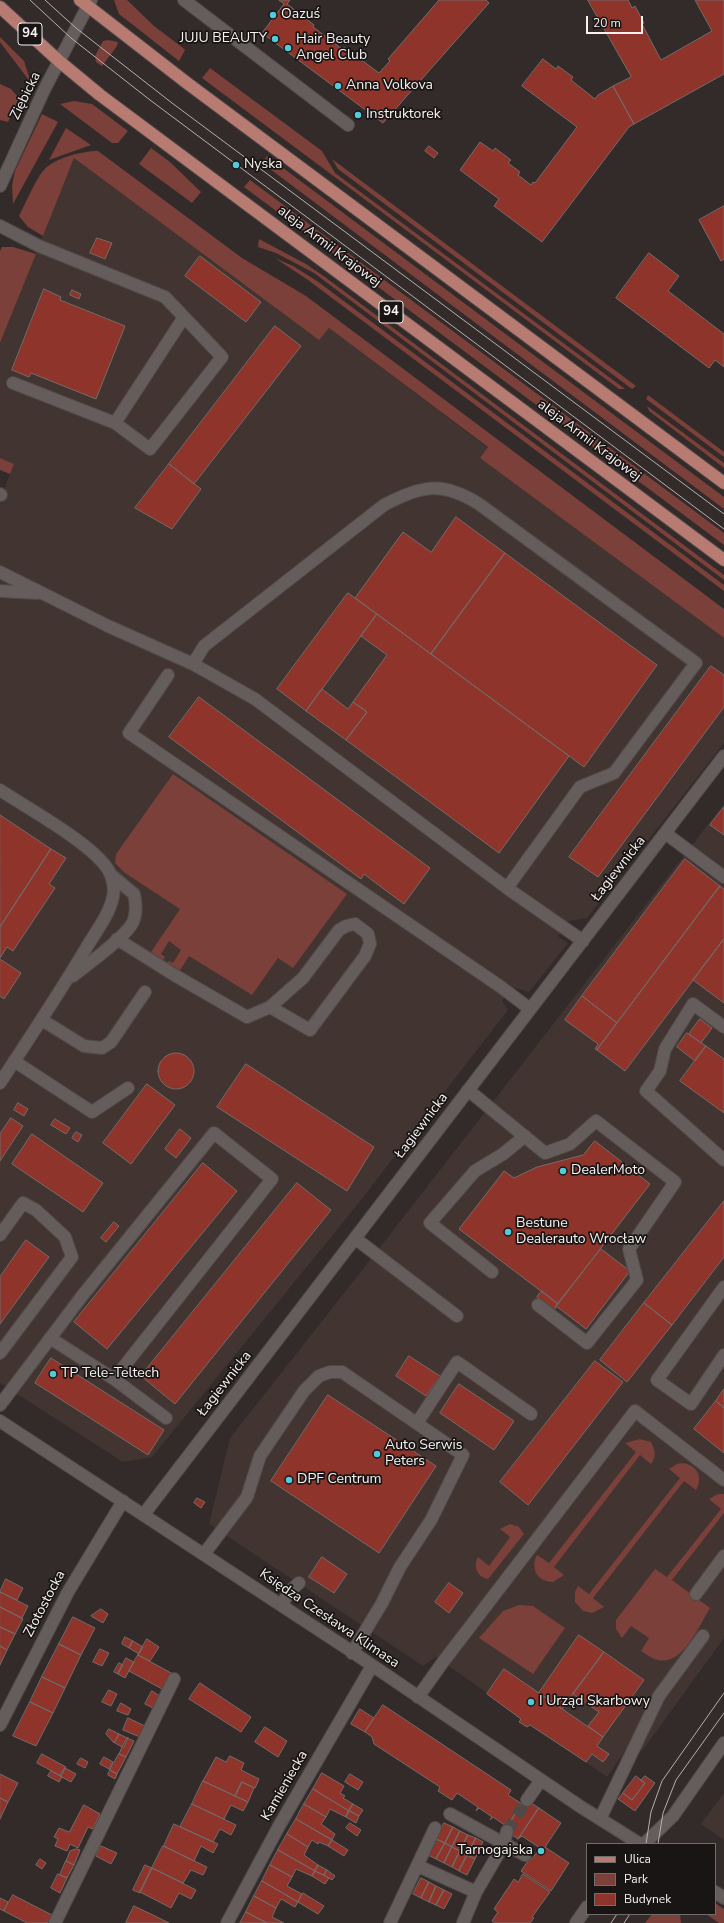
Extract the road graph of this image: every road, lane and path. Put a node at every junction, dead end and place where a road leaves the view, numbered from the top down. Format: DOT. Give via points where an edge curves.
graph roads {
  1 [pos="184,0"];
  2 [pos="86,2"];
  3 [pos="0,6"];
  4 [pos="60,62"];
  5 [pos="348,125"];
  6 [pos="0,186"];
  7 [pos="0,226"];
  8 [pos="184,317"];
  9 [pos="13,383"];
  10 [pos="115,423"];
  11 [pos="724,483"];
  12 [pos="724,560"];
  13 [pos="0,572"];
  14 [pos="0,592"];
  15 [pos="46,594"];
  16 [pos="193,664"];
  17 [pos="168,675"];
  18 [pos="724,756"];
  19 [pos="0,790"];
  20 [pos="665,833"];
  21 [pos="110,874"];
  22 [pos="724,877"];
  23 [pos="507,888"];
  24 [pos="117,939"];
  25 [pos="583,941"];
  26 [pos="65,984"];
  27 [pos="145,992"];
  28 [pos="270,1007"];
  29 [pos="530,1009"];
  30 [pos="42,1020"];
  31 [pos="724,1027"];
  32 [pos="14,1061"];
  33 [pos="0,1083"];
  34 [pos="128,1088"];
  35 [pos="468,1090"];
  36 [pos="524,1136"];
  37 [pos="724,1160"];
  38 [pos="0,1235"];
  39 [pos="356,1239"];
  40 [pos="492,1272"];
  41 [pos="722,1294"];
  42 [pos="538,1305"];
  43 [pos="457,1316"];
  44 [pos="50,1338"];
  45 [pos="1,1350"];
  46 [pos="724,1355"];
  47 [pos="114,1380"];
  48 [pos="0,1405"];
  49 [pos="531,1414"];
  50 [pos="166,1418"];
  51 [pos="0,1421"];
  52 [pos="417,1423"];
  53 [pos="724,1480"];
  54 [pos="123,1501"];
  55 [pos="144,1514"];
  56 [pos="204,1554"];
  57 [pos="724,1556"];
  58 [pos="299,1583"];
  59 [pos="696,1594"];
  60 [pos="281,1605"];
  61 [pos="703,1636"];
  62 [pos="352,1653"];
  63 [pos="372,1666"];
  64 [pos="174,1679"];
  65 [pos="418,1697"];
  66 [pos="0,1724"];
  67 [pos="724,1744"];
  68 [pos="541,1780"];
  69 [pos="527,1800"];
  70 [pos="450,1814"];
  71 [pos="600,1819"];
  72 [pos="435,1828"];
  73 [pos="507,1831"];
  74 [pos="638,1843"];
  75 [pos="645,1843"];
  76 [pos="504,1844"];
  77 [pos="525,1855"];
  78 [pos="418,1866"];
  79 [pos="476,1892"];
  80 [pos="586,1908"];
  81 [pos="55,1923"];
  82 [pos="227,1923"];
  83 [pos="390,1923"];
  84 [pos="462,1923"];
  85 [pos="576,1923"];
  1 -- 5 [label="street"];
  2 -- 4 [label="street, Ziębicka"];
  2 -- 11 [label="main road"];
  3 -- 4 [label="main road, aleja Armii Krajowej / 94"];
  4 -- 6 [label="street, Ziębicka" via="41,96"];
  4 -- 12 [label="main road, aleja Armii Krajowej / 94"];
  7 -- 8 [label="street" via="39,246 165,297"];
  8 -- 10 [label="street"];
  8 -- 10 [label="street" via="222,357 150,449"];
  9 -- 10 [label="street"];
  13 -- 15 [label="street"];
  14 -- 15 [label="street"];
  15 -- 16 [label="street" via="108,626"];
  16 -- 23 [label="street" via="255,699"];
  16 -- 23 [label="street" via="204,646 384,506 404,494 441,488 462,494 480,504 696,663 614,773 580,787"];
  17 -- 29 [label="street" via="129,733"];
  18 -- 20 [label="street, Łagiewnicka"];
  19 -- 21 [label="street" via="80,842 95,854"];
  20 -- 22 [label="street"];
  20 -- 25 [label="street, Łagiewnicka"];
  21 -- 24 [label="street" via="134,894 135,900 136,912 133,922"];
  21 -- 26 [label="street" via="114,888 111,902"];
  23 -- 25 [label="street"];
  24 -- 26 [label="street"];
  24 -- 28 [label="street" via="247,1017"];
  25 -- 29 [label="street, Łagiewnicka"];
  26 -- 30 [label="street"];
  27 -- 30 [label="street" via="111,1042 102,1048 84,1046"];
  28 -- 28 [label="street" via="303,978 339,930 355,924 368,934 370,944 366,956 310,1030"];
  29 -- 35 [label="street, Łagiewnicka"];
  30 -- 32 [label="street"];
  31 -- 37 [label="street" via="693,1004 665,1049 660,1070 646,1092"];
  32 -- 33 [label="street"];
  32 -- 34 [label="street" via="92,1112"];
  35 -- 36 [label="street"];
  35 -- 39 [label="street, Łagiewnicka"];
  36 -- 40 [label="street" via="503,1154 475,1171 430,1223"];
  36 -- 42 [label="street" via="545,1153 570,1144 596,1121 674,1182 629,1249 637,1280 587,1342"];
  38 -- 45 [label="street" via="23,1203 36,1210 65,1237 72,1257"];
  39 -- 43 [label="street"];
  39 -- 55 [label="street, Łagiewnicka"];
  41 -- 46 [label="street" via="657,1380 691,1404"];
  44 -- 47 [label="street"];
  44 -- 47 [label="street" via="214,1133 272,1179"];
  44 -- 48 [label="street"];
  47 -- 50 [label="street"];
  49 -- 52 [label="street" via="457,1362"];
  51 -- 54 [label="street, Księdza Czesława Klimasa"];
  52 -- 56 [label="street" via="342,1372 318,1376 304,1391 260,1456 247,1497"];
  52 -- 62 [label="street" via="463,1455 431,1520 400,1566 382,1603"];
  53 -- 65 [label="street" via="635,1412"];
  54 -- 55 [label="street, Księdza Czesława Klimasa"];
  54 -- 66 [label="street, Złotostocka" via="68,1592"];
  55 -- 56 [label="street, Księdza Czesława Klimasa"];
  56 -- 60 [label="street, Księdza Czesława Klimasa"];
  57 -- 59 [label="street"];
  58 -- 60 [label="street"];
  60 -- 62 [label="street, Księdza Czesława Klimasa"];
  61 -- 71 [label="street" via="660,1696"];
  62 -- 63 [label="street, Księdza Czesława Klimasa"];
  63 -- 65 [label="street, Księdza Czesława Klimasa"];
  63 -- 82 [label="street, Kamieniecka" via="279,1826"];
  64 -- 81 [label="street"];
  65 -- 68 [label="street, Księdza Czesława Klimasa"];
  67 -- 75 [label="street" via="672,1816"];
  68 -- 69 [label="street"];
  68 -- 71 [label="street, Księdza Czesława Klimasa"];
  70 -- 76 [label="street"];
  71 -- 74 [label="street, Księdza Czesława Klimasa"];
  72 -- 78 [label="street"];
  73 -- 76 [label="street"];
  76 -- 77 [label="street"];
  76 -- 79 [label="street"];
  78 -- 79 [label="street"];
  78 -- 83 [label="street"];
  79 -- 84 [label="street"];
  80 -- 85 [label="street"];
}
